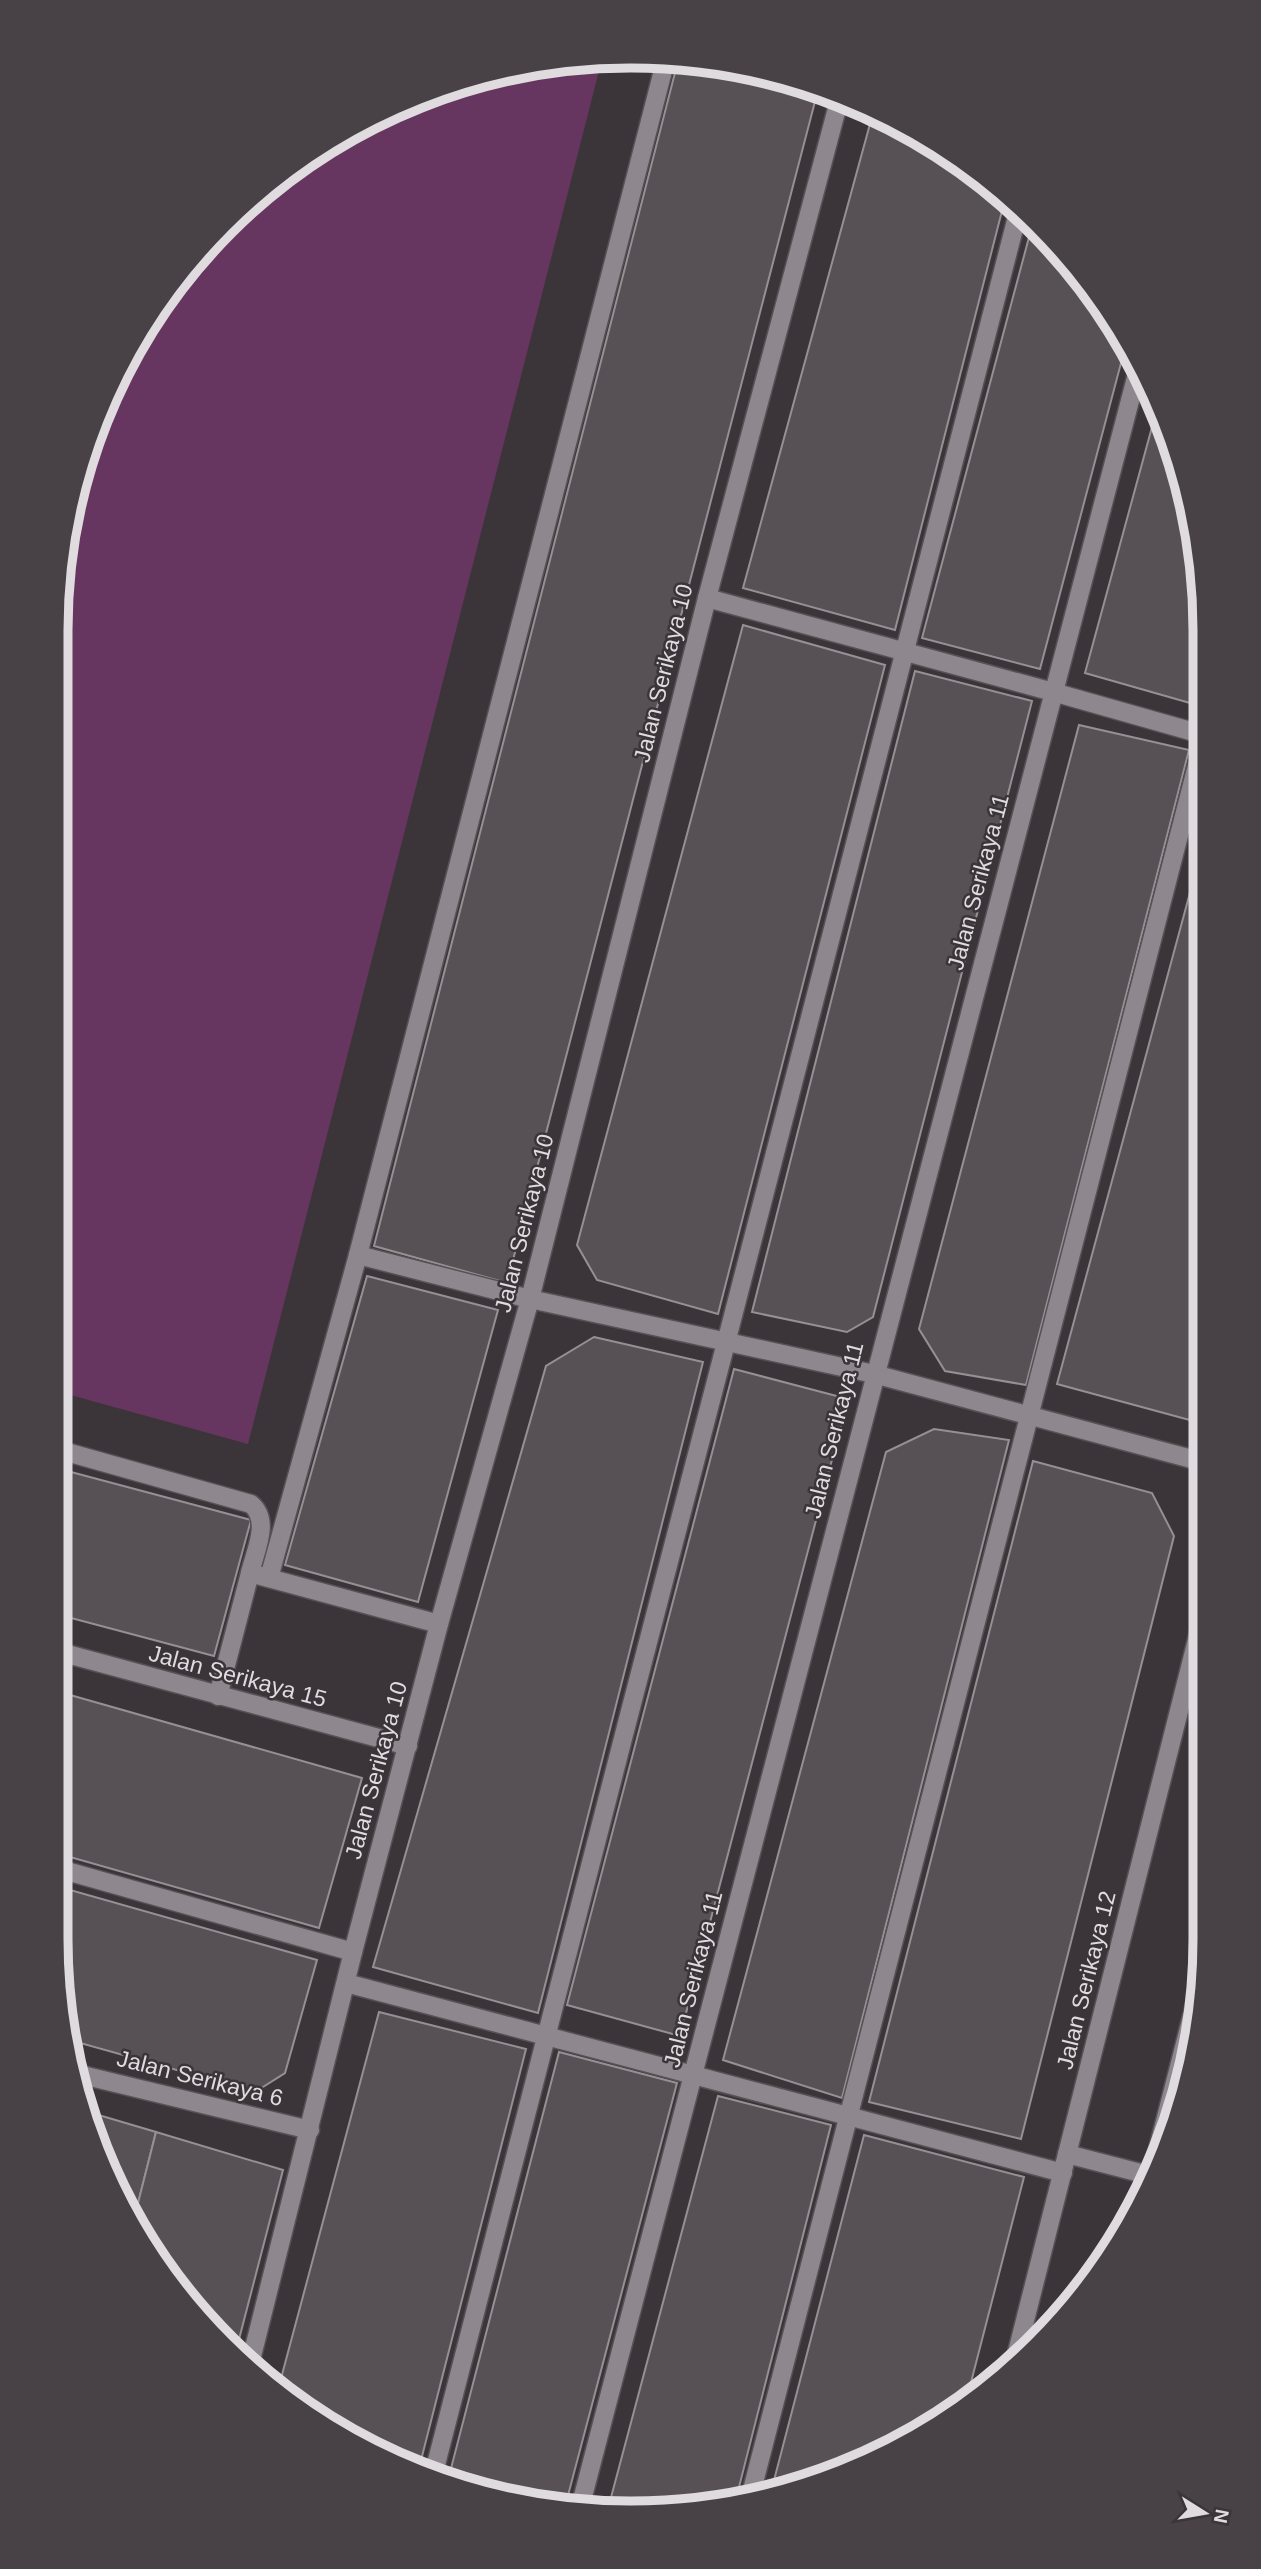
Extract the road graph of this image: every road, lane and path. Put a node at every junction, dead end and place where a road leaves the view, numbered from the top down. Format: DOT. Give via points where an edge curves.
graph roads {
  1 [pos="664,69"];
  2 [pos="837,108"];
  3 [pos="1016,222"];
  4 [pos="1135,382"];
  5 [pos="707,598"];
  6 [pos="901,653"];
  7 [pos="1053,692"];
  8 [pos="1193,732"];
  9 [pos="1193,781"];
  10 [pos="358,1255"];
  11 [pos="530,1299"];
  12 [pos="726,1341"];
  13 [pos="874,1374"];
  14 [pos="1030,1416"];
  15 [pos="68,1452"];
  16 [pos="1193,1459"];
  17 [pos="250,1573"];
  18 [pos="269,1578"];
  19 [pos="439,1624"];
  20 [pos="68,1654"];
  21 [pos="1193,1656"];
  22 [pos="218,1696"];
  23 [pos="408,1746"];
  24 [pos="68,1871"];
  25 [pos="353,1952"];
  26 [pos="346,1983"];
  27 [pos="543,2036"];
  28 [pos="694,2073"];
  29 [pos="85,2076"];
  30 [pos="848,2116"];
  31 [pos="310,2130"];
  32 [pos="1067,2154"];
  33 [pos="1063,2173"];
  34 [pos="1141,2173"];
  35 [pos="1019,2344"];
  36 [pos="253,2354"];
  37 [pos="436,2466"];
  38 [pos="753,2487"];
  39 [pos="582,2499"];
  1 -- 10 [label="street"];
  2 -- 5 [label="street, Jalan Serikaya 10"];
  3 -- 6 [label="street"];
  4 -- 7 [label="street, Jalan Serikaya 11"];
  5 -- 6 [label="street"];
  5 -- 11 [label="street, Jalan Serikaya 10"];
  6 -- 7 [label="street"];
  6 -- 12 [label="street"];
  7 -- 8 [label="street"];
  7 -- 13 [label="street, Jalan Serikaya 11"];
  9 -- 14 [label="street"];
  10 -- 11 [label="street"];
  10 -- 18 [label="street"];
  11 -- 12 [label="street"];
  11 -- 19 [label="street, Jalan Serikaya 10"];
  12 -- 13 [label="street"];
  12 -- 27 [label="street"];
  13 -- 14 [label="street"];
  13 -- 28 [label="street, Jalan Serikaya 11"];
  14 -- 16 [label="street"];
  14 -- 30 [label="street"];
  15 -- 17 [label="street" via="250,1504 262,1521"];
  17 -- 18 [label="street"];
  17 -- 22 [label="street"];
  18 -- 19 [label="street"];
  19 -- 23 [label="street, Jalan Serikaya 10"];
  20 -- 22 [label="street, Jalan Serikaya 15"];
  21 -- 32 [label="street, Jalan Serikaya 12"];
  22 -- 23 [label="street, Jalan Serikaya 15"];
  23 -- 25 [label="street, Jalan Serikaya 10"];
  24 -- 25 [label="street"];
  25 -- 26 [label="street, Jalan Serikaya 10"];
  26 -- 27 [label="street"];
  26 -- 31 [label="street, Jalan Serikaya 10"];
  27 -- 28 [label="street"];
  27 -- 37 [label="street"];
  28 -- 30 [label="street"];
  28 -- 39 [label="street, Jalan Serikaya 11"];
  29 -- 31 [label="street, Jalan Serikaya 6"];
  30 -- 33 [label="street"];
  30 -- 38 [label="street"];
  31 -- 36 [label="street, Jalan Serikaya 10"];
  32 -- 33 [label="street, Jalan Serikaya 12"];
  32 -- 34 [label="street"];
  33 -- 35 [label="street, Jalan Serikaya 12"];
}
